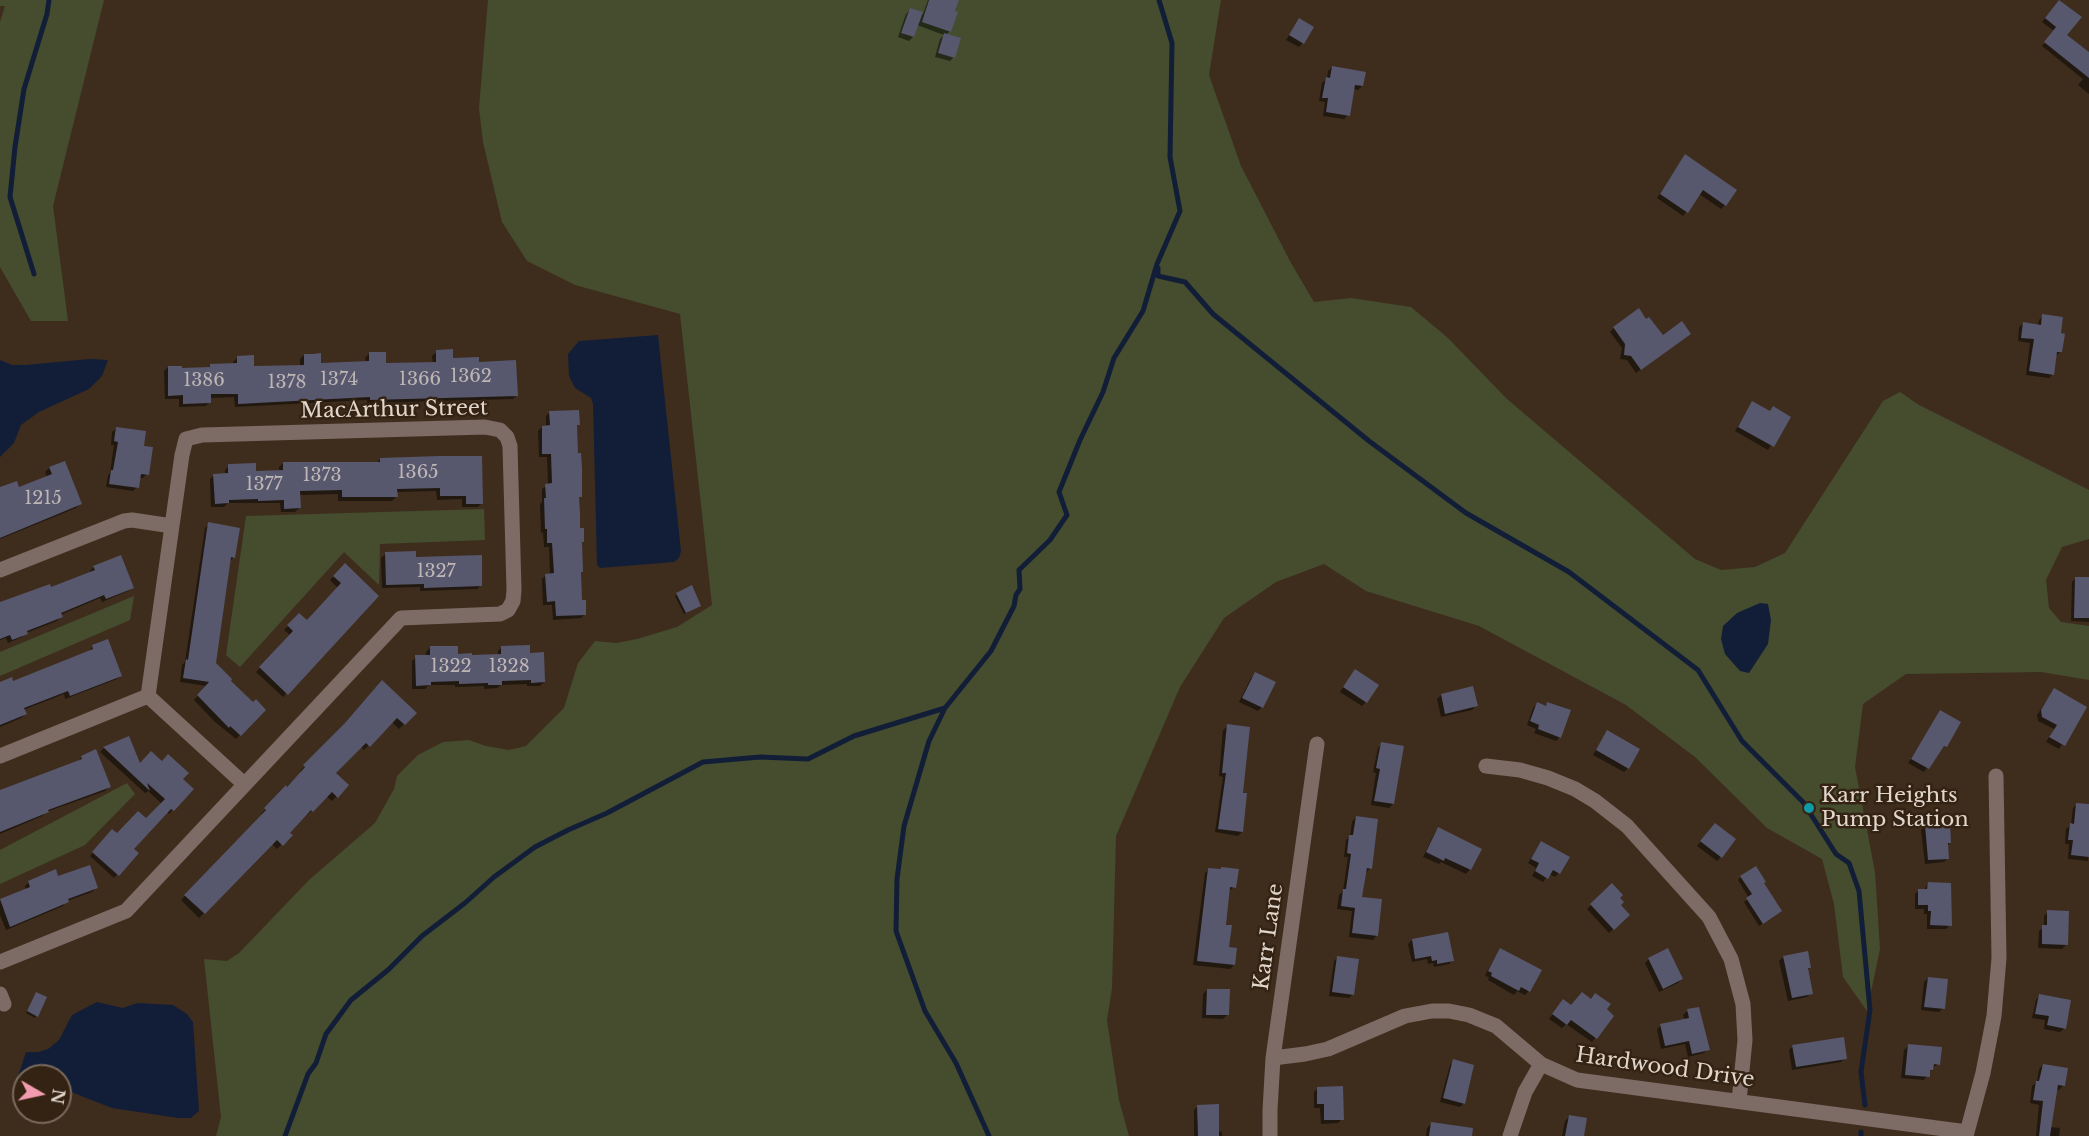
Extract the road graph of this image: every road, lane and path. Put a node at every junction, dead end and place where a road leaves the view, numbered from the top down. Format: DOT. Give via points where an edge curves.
graph roads {
  1 [pos="172,526"];
  2 [pos="0,570"];
  3 [pos="148,696"];
  4 [pos="1317,744"];
  5 [pos="0,756"];
  6 [pos="1486,766"];
  7 [pos="1996,776"];
  8 [pos="244,784"];
  9 [pos="0,962"];
  10 [pos="1273,1058"];
  11 [pos="1541,1064"];
  12 [pos="1739,1101"];
  13 [pos="1967,1134"];
  14 [pos="1270,1136"];
  15 [pos="1509,1136"];
  1 -- 2 [label="street" via="124,521"];
  1 -- 3 [label="street, MacArthur Street"];
  1 -- 8 [label="street, MacArthur Street" via="184,444 192,436 485,427 500,430 510,446 514,590 508,610 500,614 401,618"];
  3 -- 5 [label="street"];
  3 -- 8 [label="street"];
  4 -- 10 [label="street, Karr Lane"];
  6 -- 12 [label="street" via="1548,778 1595,801 1627,826 1709,917 1731,959 1743,1004 1745,1040"];
  7 -- 13 [label="street" via="1999,958 1994,1016"];
  8 -- 9 [label="street, MacArthur Street" via="126,911"];
  10 -- 11 [label="street, Hardwood Drive" via="1328,1049 1405,1016 1449,1011 1496,1026"];
  10 -- 14 [label="street, Karr Lane"];
  11 -- 12 [label="street, Hardwood Drive" via="1577,1080"];
  11 -- 15 [label="street" via="1524,1092"];
  12 -- 13 [label="street, Hardwood Drive"];
}
